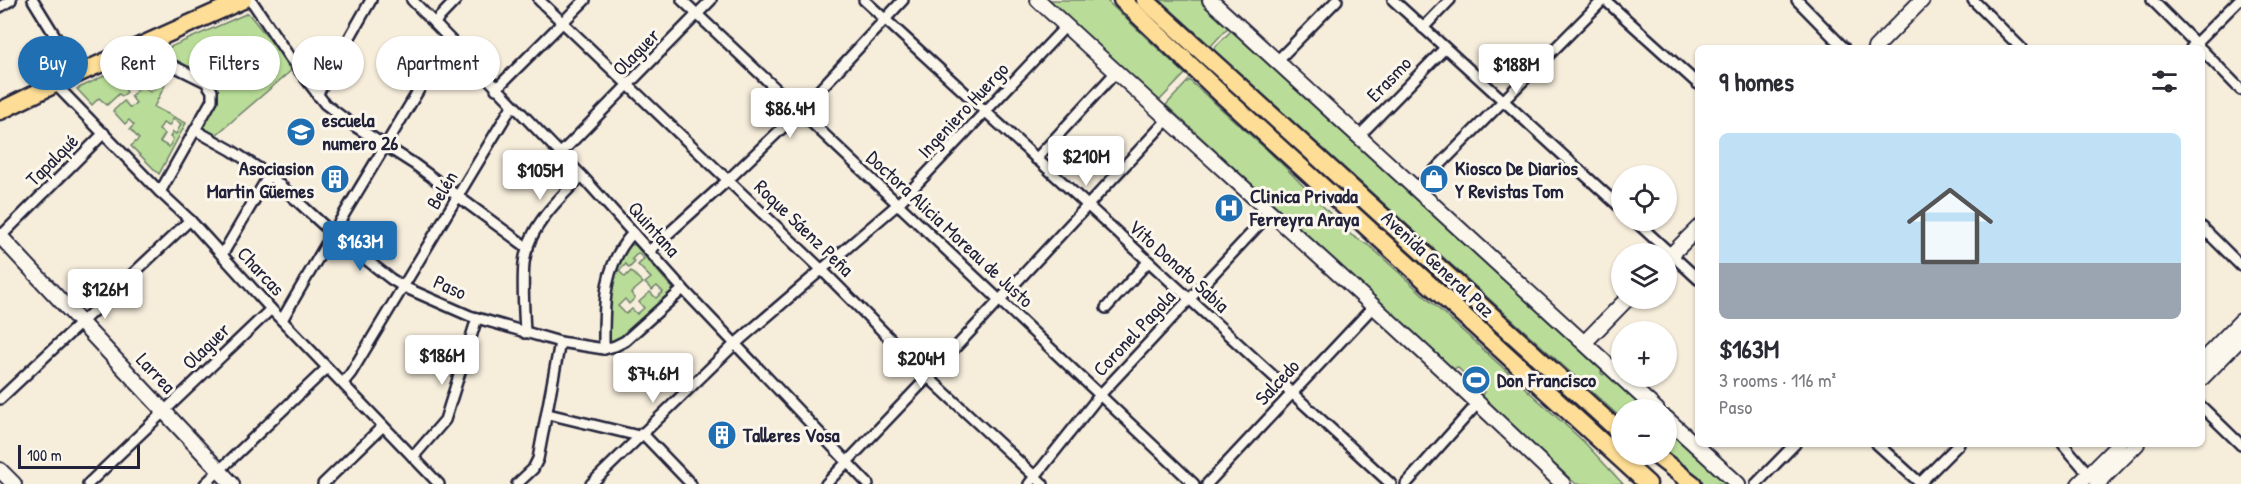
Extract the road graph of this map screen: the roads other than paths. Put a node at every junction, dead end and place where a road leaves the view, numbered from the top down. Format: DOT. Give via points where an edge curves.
graph roads {
  1 [pos="10,0"];
  2 [pos="33,0"];
  3 [pos="243,0"];
  4 [pos="251,0"];
  5 [pos="370,0"];
  6 [pos="412,0"];
  7 [pos="456,0"];
  8 [pos="539,0"];
  9 [pos="585,0"];
  10 [pos="682,0"];
  11 [pos="711,0"];
  12 [pos="864,0"];
  13 [pos="903,0"];
  14 [pos="1038,0"];
  15 [pos="1122,0"];
  16 [pos="1145,0"];
  17 [pos="1210,0"];
  18 [pos="1337,0"];
  19 [pos="1393,0"];
  20 [pos="1450,0"];
  21 [pos="1604,0"];
  22 [pos="1797,0"];
  23 [pos="1922,0"];
  24 [pos="1973,0"];
  25 [pos="2152,0"];
  26 [pos="2239,0"];
  27 [pos="216,5"];
  28 [pos="0,7"];
  29 [pos="697,15"];
  30 [pos="884,20"];
  31 [pos="563,22"];
  32 [pos="434,23"];
  33 [pos="1066,26"];
  34 [pos="1423,27"];
  35 [pos="55,36"];
  36 [pos="159,36"];
  37 [pos="446,36"];
  38 [pos="1841,45"];
  39 [pos="1878,45"];
  40 [pos="2018,45"];
  41 [pos="2195,45"];
  42 [pos="2199,45"];
  43 [pos="1445,48"];
  44 [pos="2205,55"];
  45 [pos="1277,61"];
  46 [pos="177,68"];
  47 [pos="1118,71"];
  48 [pos="1695,81"];
  49 [pos="500,85"];
  50 [pos="628,85"];
  51 [pos="43,90"];
  52 [pos="61,90"];
  53 [pos="419,90"];
  54 [pos="497,90"];
  55 [pos="2241,90"];
  56 [pos="317,95"];
  57 [pos="1504,101"];
  58 [pos="512,106"];
  59 [pos="0,111"];
  60 [pos="800,111"];
  61 [pos="986,112"];
  62 [pos="1169,118"];
  63 [pos="195,130"];
  64 [pos="104,133"];
  65 [pos="1359,136"];
  66 [pos="387,146"];
  67 [pos="560,154"];
  68 [pos="1036,159"];
  69 [pos="269,176"];
  70 [pos="582,176"];
  71 [pos="728,180"];
  72 [pos="1418,189"];
  73 [pos="160,192"];
  74 [pos="458,198"];
  75 [pos="1611,199"];
  76 [pos="898,204"];
  77 [pos="1086,205"];
  78 [pos="1271,212"];
  79 [pos="190,220"];
  80 [pos="2205,230"];
  81 [pos="1644,231"];
  82 [pos="1695,231"];
  83 [pos="332,233"];
  84 [pos="633,233"];
  85 [pos="0,237"];
  86 [pos="1656,243"];
  87 [pos="528,248"];
  88 [pos="1677,249"];
  89 [pos="649,251"];
  90 [pos="222,255"];
  91 [pos="1148,262"];
  92 [pos="1677,263"];
  93 [pos="2241,266"];
  94 [pos="822,270"];
  95 [pos="1695,277"];
  96 [pos="404,287"];
  97 [pos="683,289"];
  98 [pos="1000,300"];
  99 [pos="1190,300"];
  100 [pos="1374,306"];
  101 [pos="1106,308"];
  102 [pos="271,309"];
  103 [pos="1617,309"];
  104 [pos="477,318"];
  105 [pos="282,320"];
  106 [pos="2241,321"];
  107 [pos="83,323"];
  108 [pos="525,333"];
  109 [pos="2241,338"];
  110 [pos="560,342"];
  111 [pos="1584,342"];
  112 [pos="735,344"];
  113 [pos="604,348"];
  114 [pos="2205,358"];
  115 [pos="327,368"];
  116 [pos="2205,375"];
  117 [pos="928,377"];
  118 [pos="343,383"];
  119 [pos="1291,393"];
  120 [pos="1100,396"];
  121 [pos="0,399"];
  122 [pos="1645,399"];
  123 [pos="1479,402"];
  124 [pos="2205,409"];
  125 [pos="164,411"];
  126 [pos="548,414"];
  127 [pos="1611,423"];
  128 [pos="383,426"];
  129 [pos="1677,428"];
  130 [pos="1590,432"];
  131 [pos="640,434"];
  132 [pos="1695,445"];
  133 [pos="2241,445"];
  134 [pos="1698,447"];
  135 [pos="1792,447"];
  136 [pos="1880,447"];
  137 [pos="1956,447"];
  138 [pos="2065,447"];
  139 [pos="2117,447"];
  140 [pos="2133,447"];
  141 [pos="413,457"];
  142 [pos="848,463"];
  143 [pos="1656,465"];
  144 [pos="1668,465"];
  145 [pos="0,470"];
  146 [pos="220,470"];
  147 [pos="1035,476"];
  148 [pos="2092,482"];
  149 [pos="436,483"];
  150 [pos="14,484"];
  151 [pos="88,484"];
  152 [pos="205,484"];
  153 [pos="232,484"];
  154 [pos="322,484"];
  155 [pos="517,484"];
  156 [pos="591,484"];
  157 [pos="691,484"];
  158 [pos="826,484"];
  159 [pos="868,484"];
  160 [pos="1029,484"];
  161 [pos="1043,484"];
  162 [pos="1194,484"];
  163 [pos="1207,484"];
  164 [pos="1392,484"];
  165 [pos="1406,484"];
  166 [pos="1563,484"];
  167 [pos="1634,484"];
  168 [pos="1648,484"];
  169 [pos="1676,484"];
  170 [pos="1693,484"];
  171 [pos="1738,484"];
  172 [pos="1756,484"];
  173 [pos="1920,484"];
  1 -- 28 [label="street"];
  2 -- 35 [label="street"];
  3 -- 27 [label="highway"];
  4 -- 56 [label="street"];
  5 -- 56 [label="street"];
  6 -- 32 [label="street, Quintana"];
  7 -- 32 [label="street"];
  8 -- 31 [label="street, Roque Sáenz Peña"];
  9 -- 31 [label="street"];
  10 -- 29 [label="street, Doctora Alicia Moreau de Justo"];
  11 -- 29 [label="street, Olaguer"];
  12 -- 30 [label="street, Vito Donato Sabia"];
  13 -- 30 [label="street"];
  14 -- 33 [label="street"];
  15 -- 130 [label="highway, Avenida General Paz"];
  16 -- 127 [label="highway, Avenida General Paz"];
  17 -- 45 [label="street, Avenida General Paz"];
  18 -- 45 [label="street"];
  19 -- 34 [label="street"];
  20 -- 34 [label="street"];
  21 -- 48 [label="street"];
  21 -- 57 [label="street"];
  22 -- 38 [label="street"];
  23 -- 39 [label="street"];
  24 -- 40 [label="street"];
  25 -- 41 [label="street"];
  26 -- 42 [label="street"];
  27 -- 36 [label="highway"];
  29 -- 50 [label="street, Olaguer"];
  29 -- 60 [label="street, Doctora Alicia Moreau de Justo"];
  30 -- 60 [label="street"];
  30 -- 61 [label="street, Vito Donato Sabia"];
  31 -- 49 [label="street"];
  31 -- 50 [label="street, Roque Sáenz Peña"];
  32 -- 37 [label="street, Quintana"];
  33 -- 47 [label="street"];
  33 -- 61 [label="street, Ingeniero Huergo"];
  34 -- 43 [label="street"];
  43 -- 57 [label="street"];
  43 -- 65 [label="street, Erasmo"];
  44 -- 55 [label="street"];
  45 -- 65 [label="street, Avenida General Paz"];
  46 -- 63 [label="street" via="206,82 212,91 212,100"];
  47 -- 62 [label="street"];
  47 -- 68 [label="street"];
  50 -- 67 [label="street, Olaguer"];
  50 -- 71 [label="street, Roque Sáenz Peña"];
  51 -- 59 [label="highway"];
  52 -- 64 [label="street, Charcas"];
  53 -- 66 [label="street"];
  54 -- 58 [label="street, Quintana"];
  56 -- 66 [label="street" via="353,125"];
  57 -- 72 [label="street"];
  57 -- 75 [label="street"];
  58 -- 67 [label="street, Quintana"];
  58 -- 74 [label="street, Belén"];
  60 -- 71 [label="street"];
  60 -- 76 [label="street, Doctora Alicia Moreau de Justo"];
  61 -- 68 [label="street, Vito Donato Sabia"];
  61 -- 76 [label="street, Ingeniero Huergo"];
  62 -- 77 [label="street"];
  62 -- 78 [label="street"];
  63 -- 69 [label="street, Paso"];
  63 -- 73 [label="street"];
  64 -- 73 [label="street, Charcas"];
  64 -- 85 [label="street, Tapalqué"];
  65 -- 72 [label="street, Avenida General Paz"];
  66 -- 74 [label="street"];
  66 -- 83 [label="street"];
  67 -- 70 [label="street, Quintana"];
  68 -- 77 [label="street, Vito Donato Sabia"];
  69 -- 83 [label="street, Paso"];
  69 -- 90 [label="street"];
  70 -- 84 [label="street, Quintana"];
  70 -- 87 [label="street" via="556,200"];
  71 -- 89 [label="street"];
  71 -- 94 [label="street, Roque Sáenz Peña"];
  72 -- 111 [label="street, Avenida General Paz"];
  73 -- 79 [label="street, Charcas"];
  74 -- 87 [label="street"];
  74 -- 96 [label="street, Belén"];
  76 -- 94 [label="street, Ingeniero Huergo"];
  76 -- 98 [label="street, Doctora Alicia Moreau de Justo"];
  77 -- 91 [label="street, Vito Donato Sabia"];
  77 -- 98 [label="street"];
  78 -- 99 [label="street, Coronel Pagola"];
  78 -- 100 [label="street"];
  79 -- 90 [label="street, Charcas"];
  79 -- 107 [label="street"];
  80 -- 93 [label="street"];
  81 -- 86 [label="street"];
  82 -- 88 [label="street"];
  83 -- 96 [label="street, Paso"];
  83 -- 105 [label="street"];
  84 -- 89 [label="street, Quintana"];
  84 -- 113 [label="street" via="622,244 607,279"];
  85 -- 107 [label="street, Larrea"];
  87 -- 108 [label="street" via="524,265"];
  89 -- 97 [label="street, Quintana"];
  90 -- 102 [label="street, Charcas"];
  91 -- 99 [label="street, Vito Donato Sabia"];
  91 -- 101 [label="street"];
  92 -- 95 [label="street"];
  94 -- 112 [label="street, Ingeniero Huergo"];
  94 -- 117 [label="street, Roque Sáenz Peña"];
  96 -- 104 [label="street, Paso"];
  96 -- 118 [label="street, Belén"];
  97 -- 112 [label="street, Quintana"];
  97 -- 113 [label="street" via="625,341"];
  98 -- 117 [label="street"];
  98 -- 120 [label="street, Doctora Alicia Moreau de Justo"];
  99 -- 119 [label="street, Vito Donato Sabia"];
  99 -- 120 [label="street, Coronel Pagola"];
  100 -- 119 [label="street, Salcedo"];
  100 -- 123 [label="street"];
  102 -- 105 [label="street, Charcas"];
  102 -- 125 [label="street, Olaguer"];
  103 -- 111 [label="street"];
  104 -- 108 [label="street, Paso"];
  104 -- 141 [label="street" via="446,420"];
  105 -- 115 [label="street, Charcas"];
  106 -- 114 [label="street"];
  107 -- 121 [label="street"];
  107 -- 125 [label="street, Larrea"];
  108 -- 110 [label="street, Paso"];
  109 -- 116 [label="street"];
  110 -- 113 [label="street, Paso"];
  110 -- 126 [label="street"];
  111 -- 122 [label="street, Avenida General Paz"];
  112 -- 131 [label="street, Ingeniero Huergo"];
  112 -- 142 [label="street, Quintana"];
  115 -- 118 [label="street, Charcas"];
  115 -- 146 [label="street"];
  117 -- 142 [label="street"];
  117 -- 147 [label="street, Roque Sáenz Peña"];
  118 -- 128 [label="street, Charcas"];
  119 -- 163 [label="street, Salcedo"];
  119 -- 164 [label="street, Vito Donato Sabia"];
  120 -- 147 [label="street, Coronel Pagola"];
  120 -- 162 [label="street, Doctora Alicia Moreau de Justo"];
  123 -- 165 [label="street"];
  123 -- 166 [label="street"];
  124 -- 133 [label="street"];
  125 -- 146 [label="street, Larrea"];
  125 -- 151 [label="street, Olaguer"];
  126 -- 131 [label="street"];
  126 -- 155 [label="street" via="536,465"];
  128 -- 141 [label="street, Charcas"];
  128 -- 154 [label="street"];
  129 -- 132 [label="street"];
  130 -- 167 [label="highway"];
  130 -- 168 [label="highway, Avenida General Paz"];
  131 -- 156 [label="street, Ingeniero Huergo"];
  131 -- 157 [label="street"];
  134 -- 171 [label="street"];
  135 -- 172 [label="street"];
  136 -- 173 [label="street"];
  137 -- 173 [label="street"];
  138 -- 148 [label="street"];
  139 -- 148 [label="street"];
  140 -- 148 [label="street"];
  141 -- 149 [label="street, Charcas"];
  142 -- 158 [label="street"];
  142 -- 159 [label="street, Quintana"];
  143 -- 169 [label="highway"];
  144 -- 170 [label="highway"];
  145 -- 150 [label="street"];
  146 -- 152 [label="street"];
  146 -- 153 [label="street, Larrea"];
  147 -- 160 [label="street, Coronel Pagola"];
  147 -- 161 [label="street, Roque Sáenz Peña"];
}
